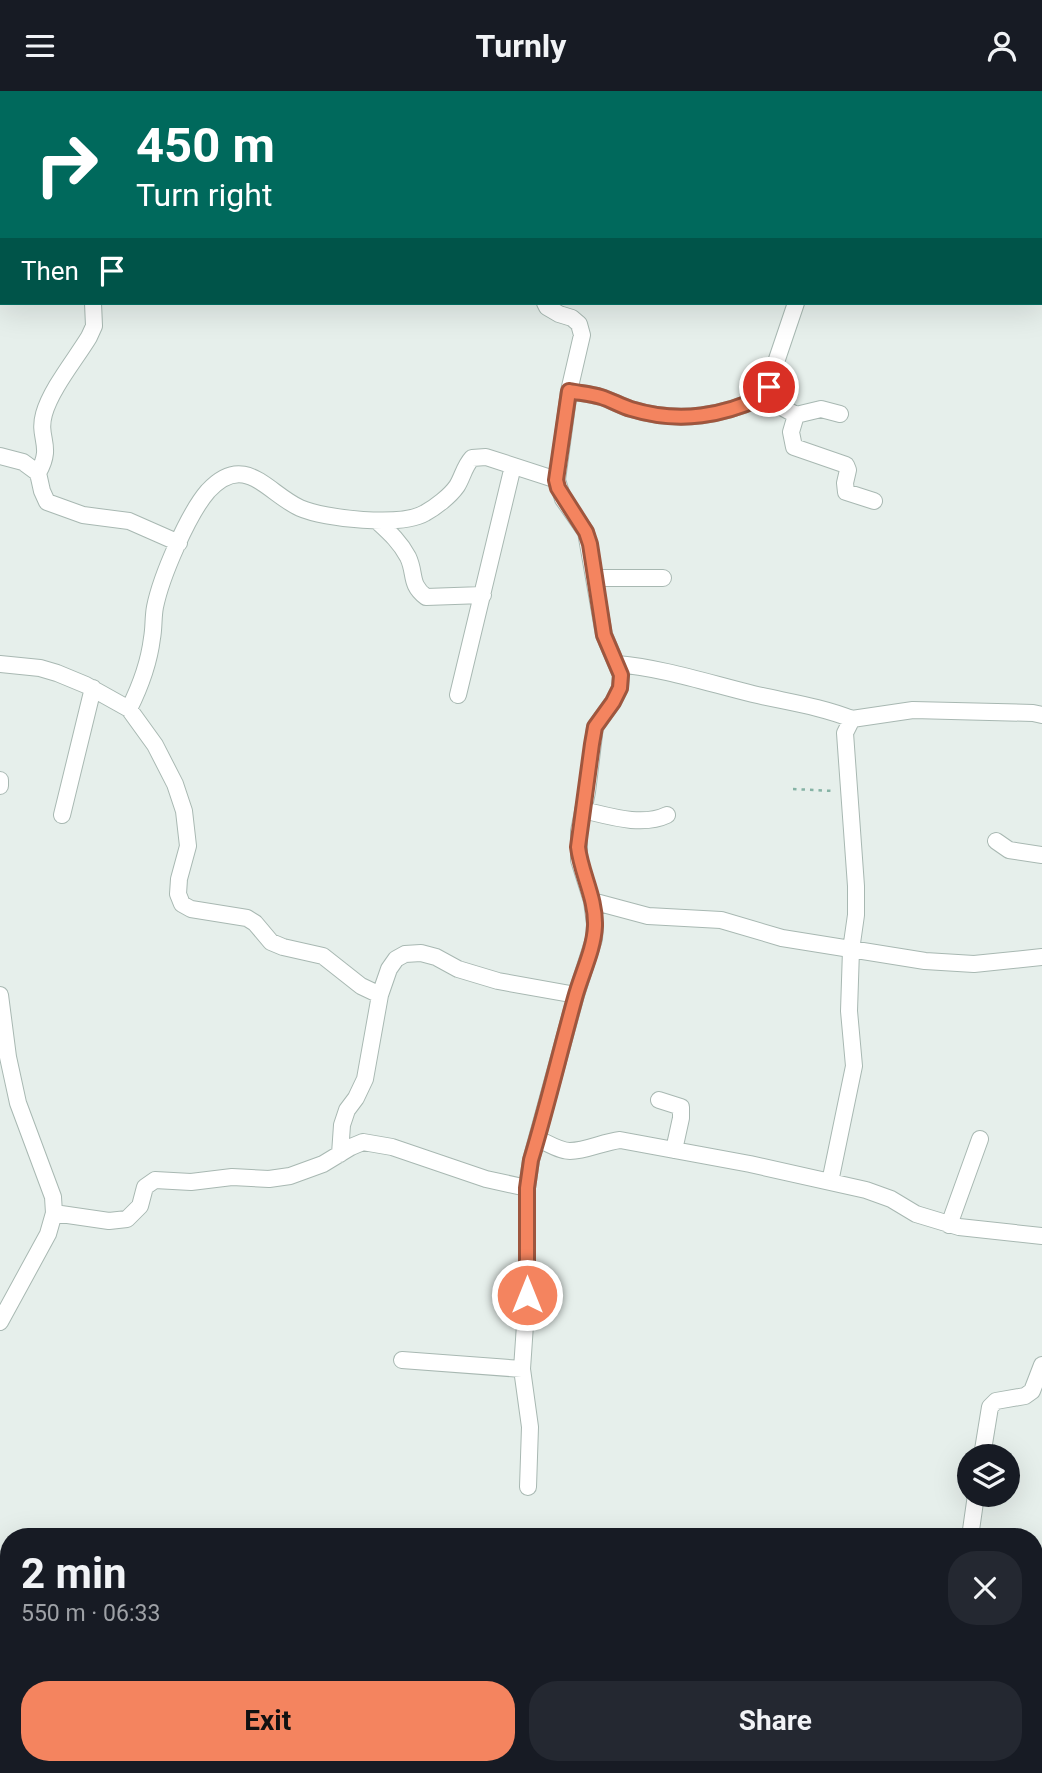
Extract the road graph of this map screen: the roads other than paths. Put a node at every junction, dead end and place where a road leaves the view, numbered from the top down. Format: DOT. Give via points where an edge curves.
graph roads {
  1 [pos="93,305"];
  2 [pos="546,305"];
  3 [pos="795,305"];
  4 [pos="569,391"];
  5 [pos="769,394"];
  6 [pos="840,414"];
  7 [pos="796,415"];
  8 [pos="0,456"];
  9 [pos="513,466"];
  10 [pos="38,473"];
  11 [pos="556,480"];
  12 [pos="874,501"];
  13 [pos="378,522"];
  14 [pos="179,543"];
  15 [pos="594,578"];
  16 [pos="663,578"];
  17 [pos="483,595"];
  18 [pos="0,664"];
  19 [pos="617,664"];
  20 [pos="93,688"];
  21 [pos="458,695"];
  22 [pos="129,709"];
  23 [pos="1042,715"];
  24 [pos="852,719"];
  25 [pos="0,780"];
  26 [pos="0,786"];
  27 [pos="583,810"];
  28 [pos="62,815"];
  29 [pos="667,815"];
  30 [pos="996,841"];
  31 [pos="1042,855"];
  32 [pos="592,901"];
  33 [pos="850,950"];
  34 [pos="1042,957"];
  35 [pos="0,995"];
  36 [pos="380,995"];
  37 [pos="576,995"];
  38 [pos="659,1100"];
  39 [pos="538,1139"];
  40 [pos="980,1139"];
  41 [pos="674,1150"];
  42 [pos="340,1154"];
  43 [pos="830,1182"];
  44 [pos="527,1188"];
  45 [pos="54,1213"];
  46 [pos="949,1225"];
  47 [pos="1042,1236"];
  48 [pos="0,1322"];
  49 [pos="402,1360"];
  50 [pos="1042,1365"];
  51 [pos="522,1369"];
  52 [pos="984,1444"];
  53 [pos="528,1487"];
  54 [pos="974,1507"];
  55 [pos="971,1528"];
  1 -- 10 [label="street" via="94,326 44,415 47,452"];
  2 -- 4 [label="street" via="572,318 582,335"];
  3 -- 5 [label="street"];
  4 -- 5 [label="street" via="666,417 722,413"];
  4 -- 11 [label="street"];
  5 -- 7 [label="street" via="776,404"];
  6 -- 7 [label="street" via="821,409"];
  7 -- 12 [label="street" via="791,432 794,447 846,465 846,492"];
  8 -- 10 [label="street" via="23,462"];
  9 -- 11 [label="street"];
  9 -- 13 [label="street" via="486,457 472,458 449,495 427,513 411,520"];
  9 -- 17 [label="street"];
  10 -- 14 [label="street" via="47,502 83,515 129,521"];
  11 -- 15 [label="street" via="586,532"];
  13 -- 14 [label="street" via="301,509 256,477 231,475 208,491"];
  13 -- 17 [label="street" via="396,538 409,559 416,590 426,597"];
  14 -- 22 [label="street" via="157,597 149,658"];
  15 -- 16 [label="street"];
  15 -- 19 [label="street" via="604,635"];
  17 -- 21 [label="street"];
  18 -- 20 [label="street" via="40,668"];
  19 -- 24 [label="street" via="822,708"];
  19 -- 27 [label="street" via="620,688 595,727"];
  20 -- 22 [label="street"];
  20 -- 28 [label="street"];
  22 -- 36 [label="street" via="155,745 184,811 188,846 178,894 183,904 247,918 271,942 323,955 361,986"];
  23 -- 24 [label="street" via="913,710"];
  24 -- 33 [label="street" via="845,733 856,886"];
  25 -- 26 [label="street"];
  27 -- 29 [label="street" via="640,820"];
  27 -- 32 [label="street" via="579,860"];
  30 -- 31 [label="street" via="1009,850"];
  32 -- 33 [label="street" via="648,916 721,920 782,938"];
  32 -- 37 [label="street" via="594,939"];
  33 -- 34 [label="street" via="974,964"];
  33 -- 43 [label="street" via="854,1066"];
  35 -- 45 [label="street" via="18,1103 53,1198"];
  36 -- 37 [label="street" via="396,959 421,953 498,981"];
  36 -- 42 [label="street" via="365,1079 342,1125"];
  37 -- 39 [label="street"];
  38 -- 41 [label="street" via="681,1107"];
  39 -- 41 [label="street" via="571,1151 620,1140"];
  39 -- 44 [label="street"];
  40 -- 46 [label="street"];
  41 -- 43 [label="street"];
  42 -- 44 [label="street" via="373,1142"];
  42 -- 45 [label="street" via="305,1172 269,1179 155,1180 145,1187 140,1206 127,1219"];
  43 -- 46 [label="street" via="879,1194 915,1214"];
  44 -- 51 [label="street"];
  45 -- 48 [label="street" via="48,1234"];
  46 -- 47 [label="street"];
  49 -- 51 [label="street"];
  50 -- 52 [label="street" via="1032,1391 990,1407"];
  51 -- 53 [label="street" via="530,1427"];
  54 -- 55 [label="street"];
}
